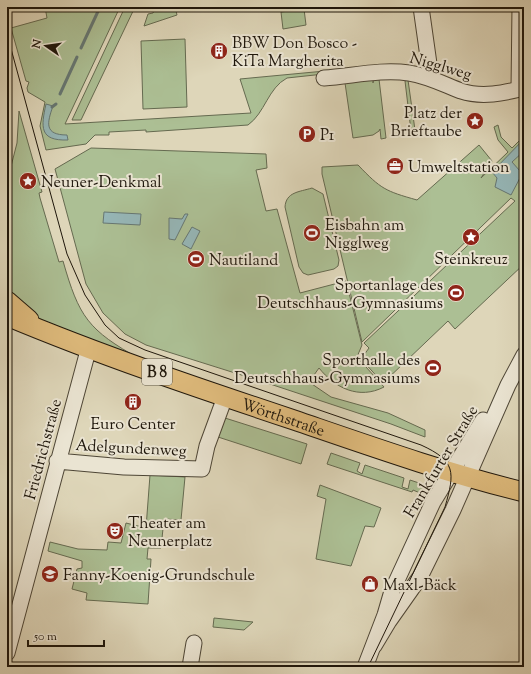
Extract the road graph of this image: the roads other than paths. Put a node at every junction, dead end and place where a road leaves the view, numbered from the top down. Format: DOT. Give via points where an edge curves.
graph roads {
  1 [pos="421,7"];
  2 [pos="520,7"];
  3 [pos="324,78"];
  4 [pos="431,78"];
  5 [pos="522,88"];
  6 [pos="7,301"];
  7 [pos="7,316"];
  8 [pos="7,324"];
  9 [pos="44,332"];
  10 [pos="88,347"];
  11 [pos="524,355"];
  12 [pos="225,397"];
  13 [pos="57,461"];
  14 [pos="458,476"];
  15 [pos="524,492"];
  16 [pos="194,643"];
  17 [pos="374,646"];
  18 [pos="7,653"];
  19 [pos="190,667"];
  20 [pos="365,667"];
  1 -- 4 [label="street"];
  2 -- 5 [label="street"];
  3 -- 4 [label="street, Nigglweg" via="391,72"];
  4 -- 5 [label="street, Nigglweg" via="462,91 479,94 496,94"];
  6 -- 9 [label="main road, B 8"];
  7 -- 9 [label="main road, Wörthstraße / B 8"];
  8 -- 9 [label="main road, Wörthstraße / B 8"];
  9 -- 10 [label="main road, Wörthstraße / B 8"];
  10 -- 12 [label="main road, Wörthstraße / B 8"];
  10 -- 13 [label="street, Friedrichstraße"];
  11 -- 14 [label="street, Frankfurter Straße"];
  12 -- 13 [label="street, Adelgundenweg" via="207,446 202,469 124,467"];
  12 -- 14 [label="main road, Wörthstraße / B 8"];
  13 -- 18 [label="street, Friedrichstraße"];
  14 -- 15 [label="main road, Wörthstraße / B 8"];
  14 -- 17 [label="street, Frankfurter Straße" via="420,577"];
  14 -- 17 [label="street, Frankfurter Straße" via="433,502 392,591"];
  16 -- 19 [label="street"];
  17 -- 20 [label="street, Frankfurter Straße"];
}
